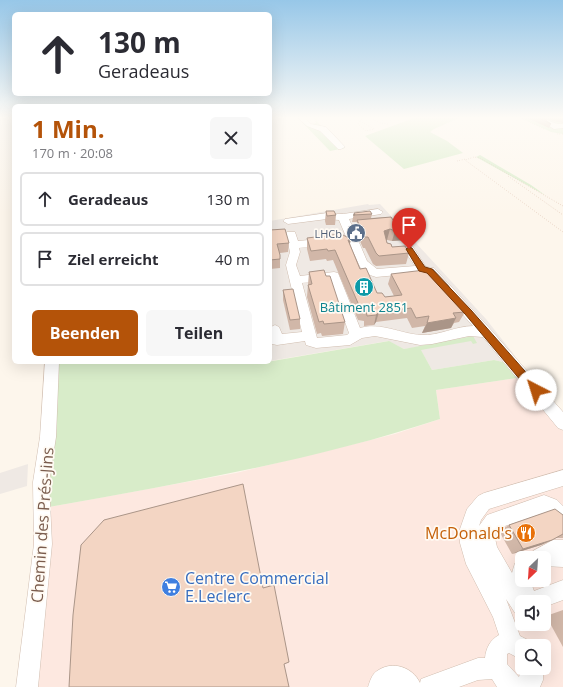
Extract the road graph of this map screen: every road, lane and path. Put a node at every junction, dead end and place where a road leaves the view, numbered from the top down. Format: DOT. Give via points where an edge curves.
graph roads {
  1 [pos="466,160"];
  2 [pos="456,162"];
  3 [pos="505,174"];
  4 [pos="563,206"];
  5 [pos="378,212"];
  6 [pos="563,215"];
  7 [pos="343,217"];
  8 [pos="288,221"];
  9 [pos="563,232"];
  10 [pos="387,244"];
  11 [pos="355,246"];
  12 [pos="426,270"];
  13 [pos="296,280"];
  14 [pos="275,330"];
  15 [pos="487,333"];
  16 [pos="356,334"];
  17 [pos="309,336"];
  18 [pos="52,364"];
  19 [pos="563,423"];
  20 [pos="563,478"];
  21 [pos="563,521"];
  22 [pos="563,590"];
  23 [pos="516,595"];
  24 [pos="550,595"];
  25 [pos="515,608"];
  26 [pos="502,613"];
  27 [pos="515,642"];
  28 [pos="515,645"];
  29 [pos="497,668"];
  30 [pos="527,683"];
  31 [pos="27,687"];
  32 [pos="379,687"];
  33 [pos="410,687"];
  34 [pos="429,687"];
  1 -- 2 [label="path"];
  1 -- 3 [label="path" via="478,158"];
  1 -- 9 [label="path"];
  3 -- 4 [label="path"];
  3 -- 6 [label="path"];
  5 -- 7 [label="street"];
  7 -- 8 [label="street" via="327,216"];
  7 -- 11 [label="street" via="351,227"];
  10 -- 12 [label="street" via="390,251 409,249"];
  11 -- 12 [label="street" via="370,272"];
  11 -- 13 [label="street" via="341,240 292,239 295,252 291,265"];
  12 -- 15 [label="street"];
  13 -- 16 [label="street" via="334,276"];
  13 -- 17 [label="street"];
  14 -- 17 [label="street" via="277,340"];
  15 -- 16 [label="street" via="470,331 421,341 388,332"];
  15 -- 19 [label="street" via="493,348"];
  16 -- 17 [label="street" via="350,340 319,344 311,341"];
  18 -- 31 [label="street, Chemin des Prés-Jins" via="48,438 41,482 43,544"];
  20 -- 26 [label="street" via="484,502 470,519 468,535 472,556"];
  21 -- 23 [label="street" via="554,507 544,504 493,521 488,526 485,534 490,554"];
  22 -- 24 [label="street"];
  25 -- 26 [label="street"];
  26 -- 27 [label="street"];
  28 -- 29 [label="street" via="506,642 497,648"];
  29 -- 30 [label="street" via="506,681"];
  29 -- 34 [label="street" via="478,669"];
  32 -- 33 [label="street" via="384,679 391,675 400,677"];
}
